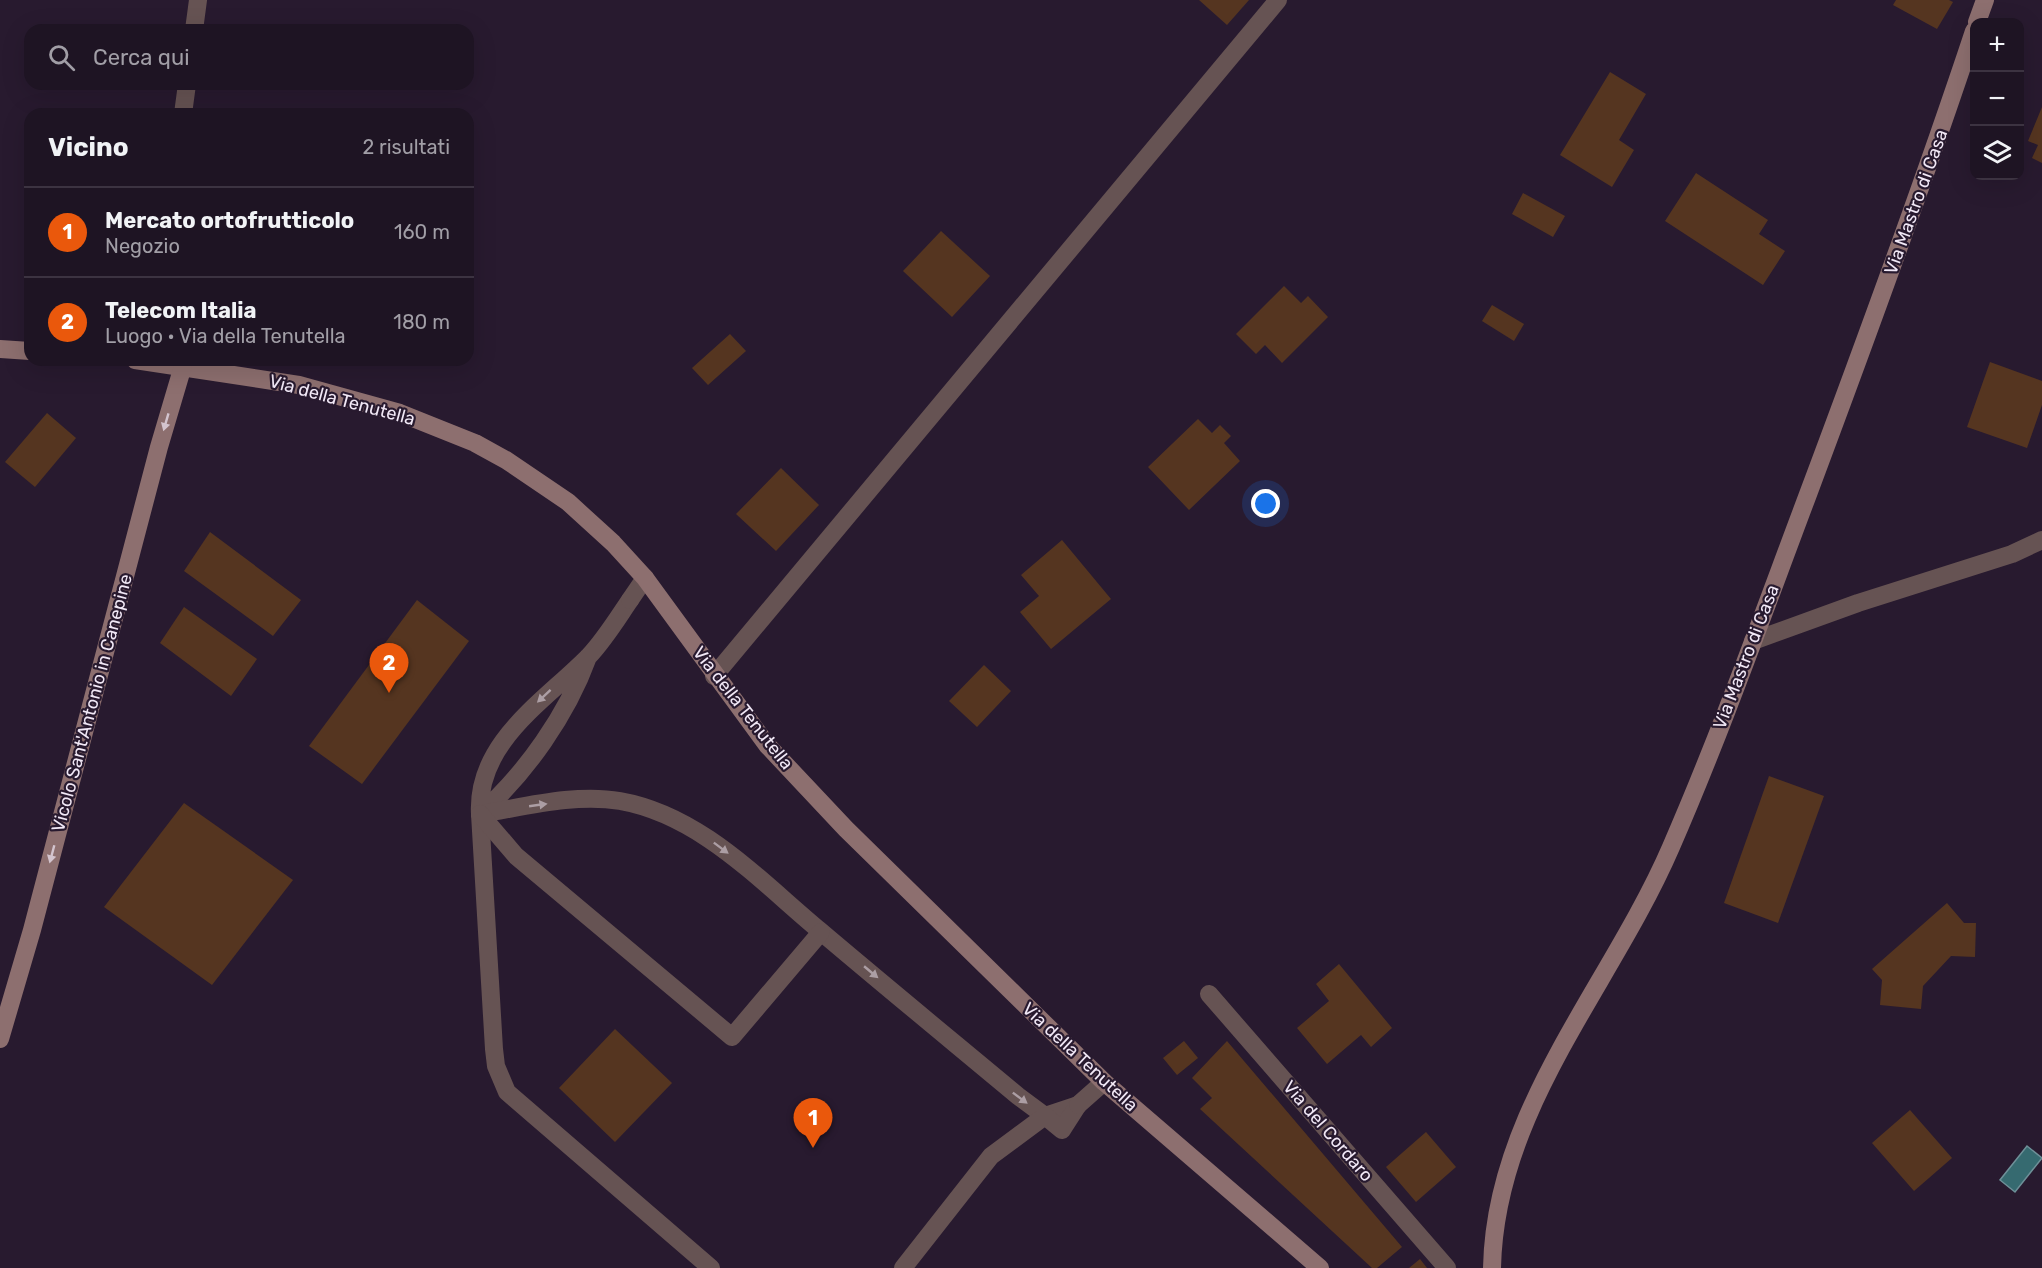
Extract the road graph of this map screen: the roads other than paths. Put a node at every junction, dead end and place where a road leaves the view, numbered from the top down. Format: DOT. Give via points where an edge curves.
graph roads {
  1 [pos="198,0"];
  2 [pos="1278,0"];
  3 [pos="1985,0"];
  4 [pos="1978,18"];
  5 [pos="195,24"];
  6 [pos="1970,43"];
  7 [pos="186,90"];
  8 [pos="184,108"];
  9 [pos="0,349"];
  10 [pos="24,351"];
  11 [pos="183,366"];
  12 [pos="2042,540"];
  13 [pos="645,578"];
  14 [pos="1753,641"];
  15 [pos="588,657"];
  16 [pos="714,676"];
  17 [pos="480,814"];
  18 [pos="821,932"];
  19 [pos="1209,994"];
  20 [pos="0,1039"];
  21 [pos="1104,1082"];
  22 [pos="1045,1116"];
  23 [pos="711,1268"];
  24 [pos="903,1268"];
  25 [pos="1320,1268"];
  26 [pos="1448,1268"];
  27 [pos="1492,1268"];
  1 -- 5 [label="street"];
  2 -- 16 [label="street"];
  3 -- 4 [label="street"];
  6 -- 14 [label="street, Via Mastro di Casa" via="1924,183"];
  7 -- 8 [label="street"];
  9 -- 10 [label="street"];
  11 -- 13 [label="street, Via della Tenutella" via="328,392 400,413 475,443 568,502 599,528"];
  11 -- 20 [label="street, Vicolo Sant'Antonio in Canepine, one-way"];
  12 -- 14 [label="street" via="2012,554"];
  13 -- 15 [label="street"];
  13 -- 16 [label="street, Via della Tenutella"];
  14 -- 27 [label="street, Via Mastro di Casa" via="1695,790 1644,905 1564,1041 1534,1101 1505,1179 1494,1229"];
  15 -- 17 [label="street" via="576,690 529,760 505,792"];
  15 -- 17 [label="street, one-way" via="526,713 500,748 485,773 479,796"];
  16 -- 21 [label="street, Via della Tenutella" via="767,745 840,822"];
  17 -- 18 [label="street, one-way" via="582,800 618,800 654,809 692,827"];
  17 -- 18 [label="street" via="516,856 732,1037"];
  17 -- 23 [label="street" via="494,1049 496,1066 507,1092"];
  18 -- 22 [label="street, one-way"];
  19 -- 26 [label="street, Via del Cordaro"];
  21 -- 22 [label="street" via="1078,1105 1062,1130"];
  21 -- 25 [label="street, Via della Tenutella"];
  22 -- 24 [label="street" via="991,1156"];
}
